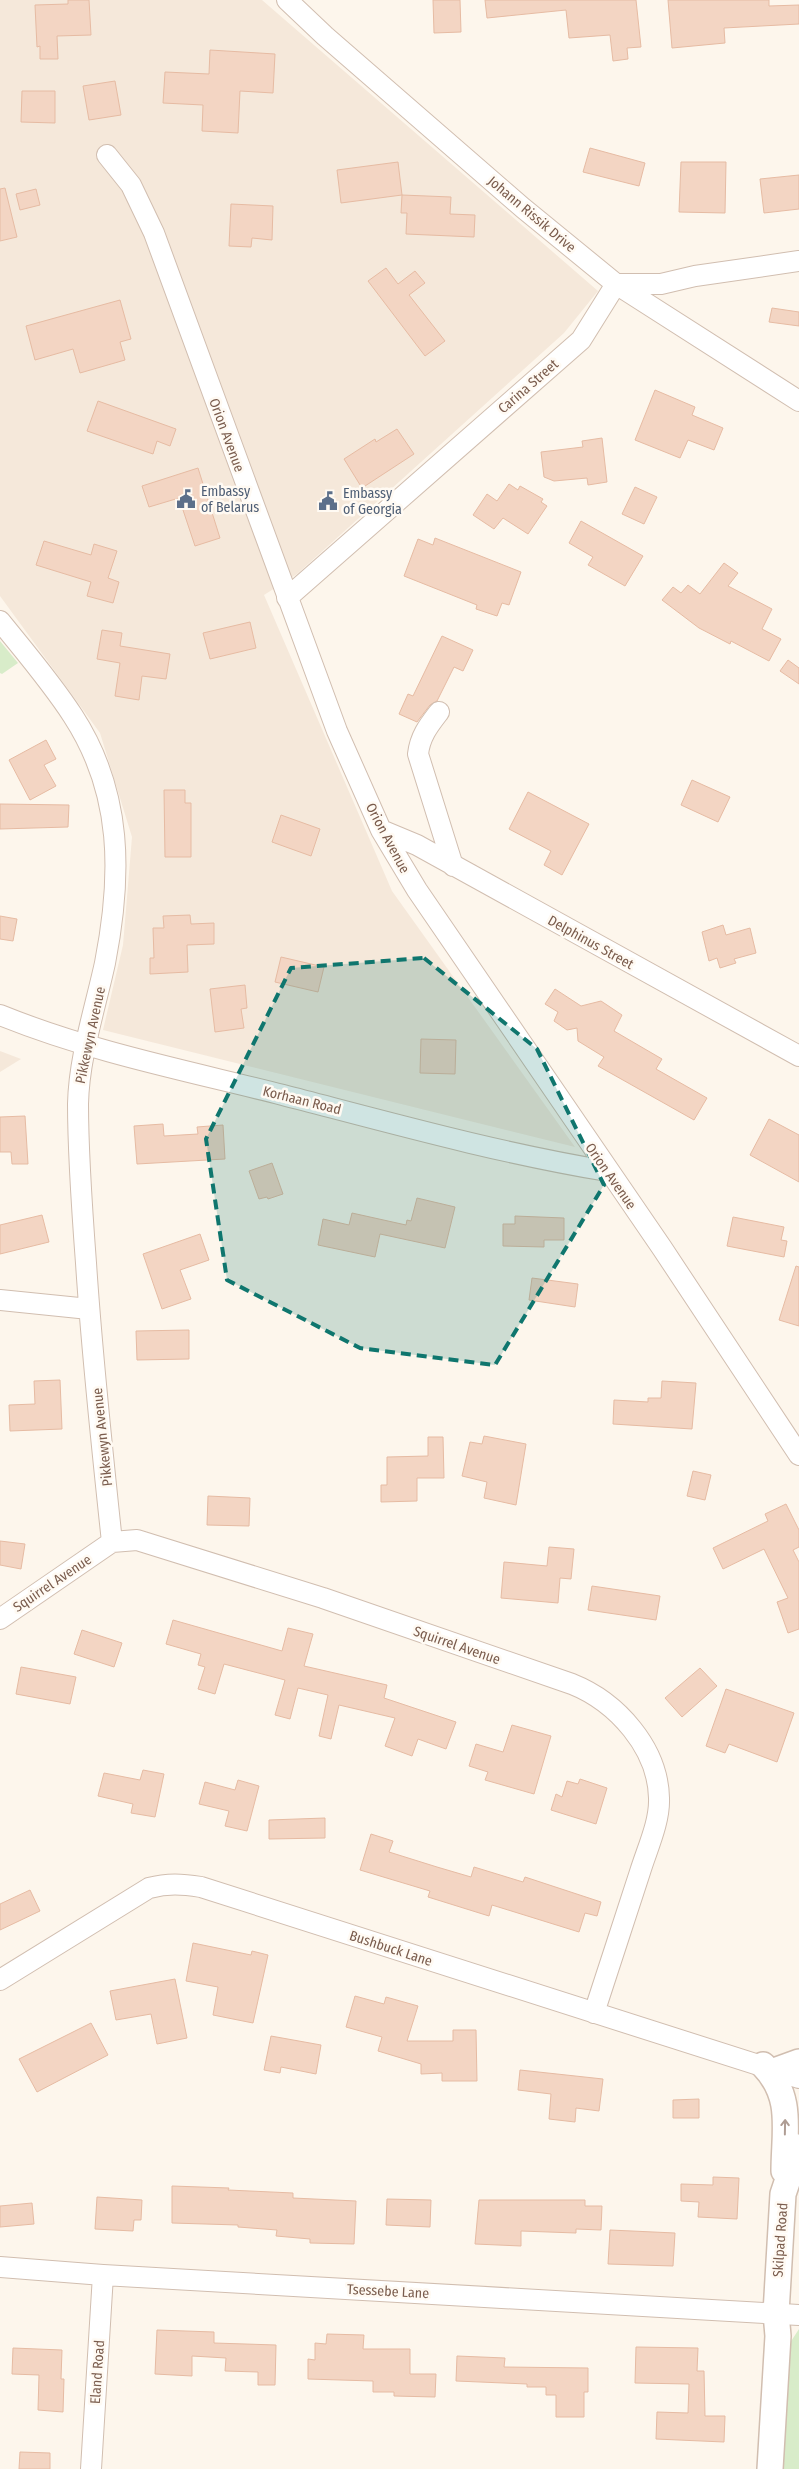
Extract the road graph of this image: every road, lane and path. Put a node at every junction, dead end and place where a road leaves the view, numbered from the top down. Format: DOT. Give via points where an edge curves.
graph roads {
  1 [pos="287,0"];
  2 [pos="107,154"];
  3 [pos="799,261"];
  4 [pos="616,284"];
  5 [pos="799,401"];
  6 [pos="288,598"];
  7 [pos="0,621"];
  8 [pos="439,712"];
  9 [pos="381,830"];
  10 [pos="454,866"];
  11 [pos="0,1015"];
  12 [pos="87,1045"];
  13 [pos="799,1056"];
  14 [pos="607,1171"];
  15 [pos="0,1300"];
  16 [pos="89,1310"];
  17 [pos="799,1455"];
  18 [pos="112,1542"];
  19 [pos="0,1619"];
  20 [pos="0,1980"];
  21 [pos="594,2013"];
  22 [pos="785,2069"];
  23 [pos="799,2148"];
  24 [pos="791,2195"];
  25 [pos="0,2267"];
  26 [pos="103,2275"];
  27 [pos="784,2319"];
  28 [pos="91,2469"];
  29 [pos="770,2469"];
  1 -- 4 [label="street, Johann Rissik Drive" via="523,208"];
  2 -- 6 [label="street, Orion Avenue" via="130,185 154,233"];
  3 -- 4 [label="street" via="661,284"];
  4 -- 5 [label="street, Johann Rissik Drive"];
  4 -- 6 [label="street, Carina Street" via="581,340"];
  6 -- 9 [label="street, Orion Avenue" via="337,731"];
  7 -- 12 [label="street, Pikkewyn Avenue" via="74,717 106,786 115,848 115,900"];
  8 -- 10 [label="street" via="419,743 418,754"];
  9 -- 10 [label="street, Delphinus Street"];
  9 -- 14 [label="street, Orion Avenue" via="416,890"];
  10 -- 13 [label="street, Delphinus Street"];
  11 -- 12 [label="street, Korhaan Road"];
  12 -- 14 [label="street, Korhaan Road" via="533,1158"];
  12 -- 16 [label="street, Pikkewyn Avenue" via="80,1079 78,1116"];
  14 -- 17 [label="street, Orion Avenue"];
  15 -- 16 [label="street"];
  16 -- 18 [label="street, Pikkewyn Avenue"];
  18 -- 19 [label="street, Squirrel Avenue"];
  18 -- 21 [label="street, Squirrel Avenue" via="147,1542 323,1598 586,1689 609,1704 627,1723 653,1763 659,1800 650,1842"];
  20 -- 21 [label="street, Bushbuck Lane" via="149,1888 169,1883 201,1887"];
  21 -- 22 [label="street, Bushbuck Lane"];
  24 -- 22 [label="street, one-way" via="784,2100 780,2087"];
  23 -- 24 [label="street, Skilpad Road"];
  24 -- 27 [label="street, Skilpad Road"];
  25 -- 26 [label="street, Tsessebe Lane"];
  26 -- 27 [label="street, Tsessebe Lane"];
  26 -- 28 [label="street, Eland Road"];
  27 -- 29 [label="street, Skilpad Road"];
}
